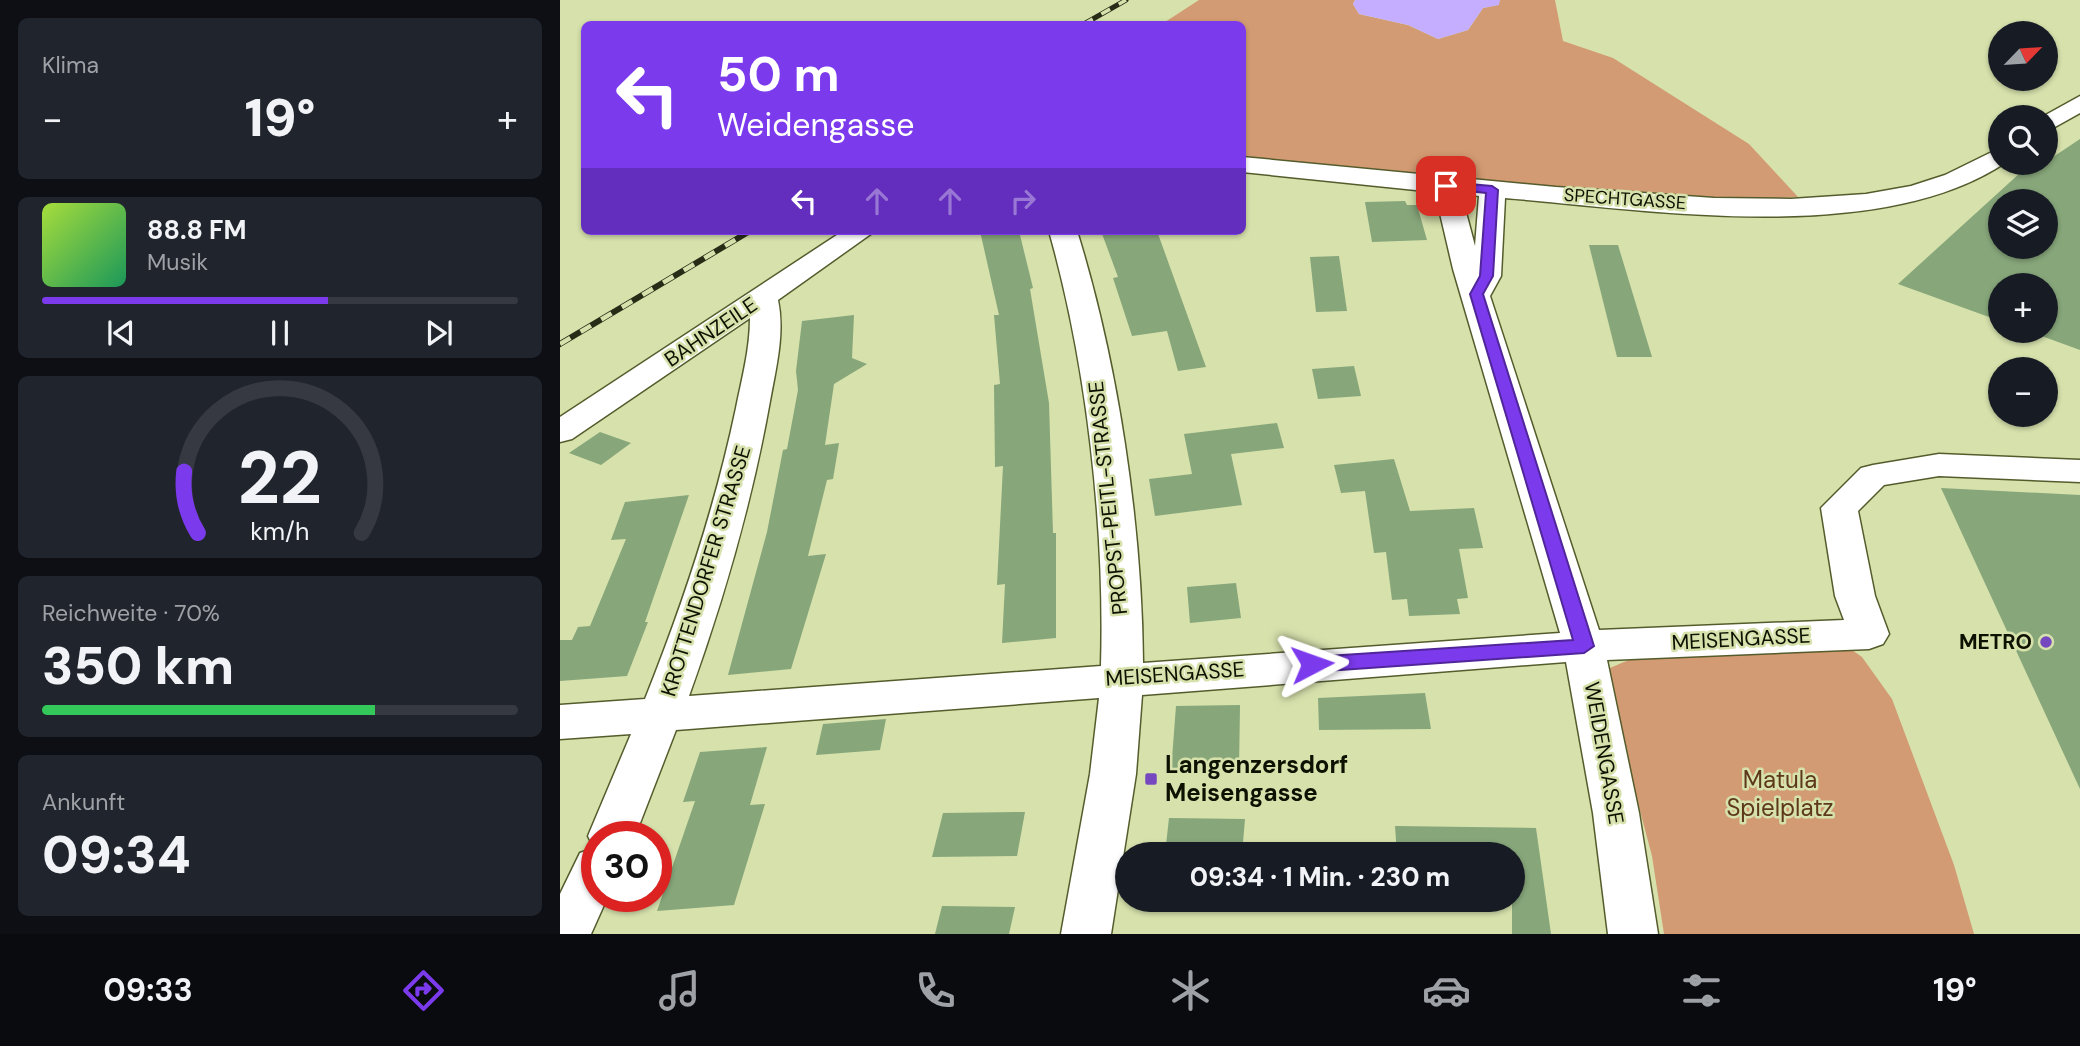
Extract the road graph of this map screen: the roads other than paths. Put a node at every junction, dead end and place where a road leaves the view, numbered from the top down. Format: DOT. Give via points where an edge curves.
graph roads {
  1 [pos="2080,103"];
  2 [pos="2058,117"];
  3 [pos="1988,162"];
  4 [pos="1246,164"];
  5 [pos="1446,186"];
  6 [pos="1492,190"];
  7 [pos="855,235"];
  8 [pos="1064,235"];
  9 [pos="1477,294"];
  10 [pos="763,298"];
  11 [pos="560,432"];
  12 [pos="2080,471"];
  13 [pos="1584,646"];
  14 [pos="1122,678"];
  15 [pos="662,714"];
  16 [pos="560,722"];
  17 [pos="618,821"];
  18 [pos="581,902"];
  19 [pos="566,934"];
  20 [pos="1086,934"];
  21 [pos="1633,934"];
  1 -- 2 [label="street"];
  3 -- 6 [label="street, SPECHTGASSE" via="1931,188 1864,201 1722,205"];
  4 -- 5 [label="street, SPECHTGASSE"];
  5 -- 6 [label="street, SPECHTGASSE"];
  5 -- 9 [label="street, WEIDENGASSE"];
  6 -- 9 [label="street" via="1486,276"];
  7 -- 10 [label="street, BAHNZEILE"];
  8 -- 14 [label="street, PROPST-PEITL-STRASSE" via="1083,309 1110,475 1121,586"];
  9 -- 13 [label="street, WEIDENGASSE"];
  10 -- 11 [label="street, BAHNZEILE"];
  10 -- 15 [label="street, KROTTENDORFER STRASSE" via="762,356 736,485"];
  12 -- 13 [label="street, MEISENGASSE" via="1940,464 1872,476 1839,508 1855,596 1869,634"];
  13 -- 14 [label="street, MEISENGASSE"];
  13 -- 21 [label="street, WEIDENGASSE" via="1616,813"];
  14 -- 15 [label="street, MEISENGASSE"];
  14 -- 20 [label="street, PROPST-PEITL-STRASSE" via="1112,778"];
  15 -- 16 [label="street, MEISENGASSE"];
  15 -- 17 [label="street, KROTTENDORFER STRASSE"];
  18 -- 19 [label="street"];
}
